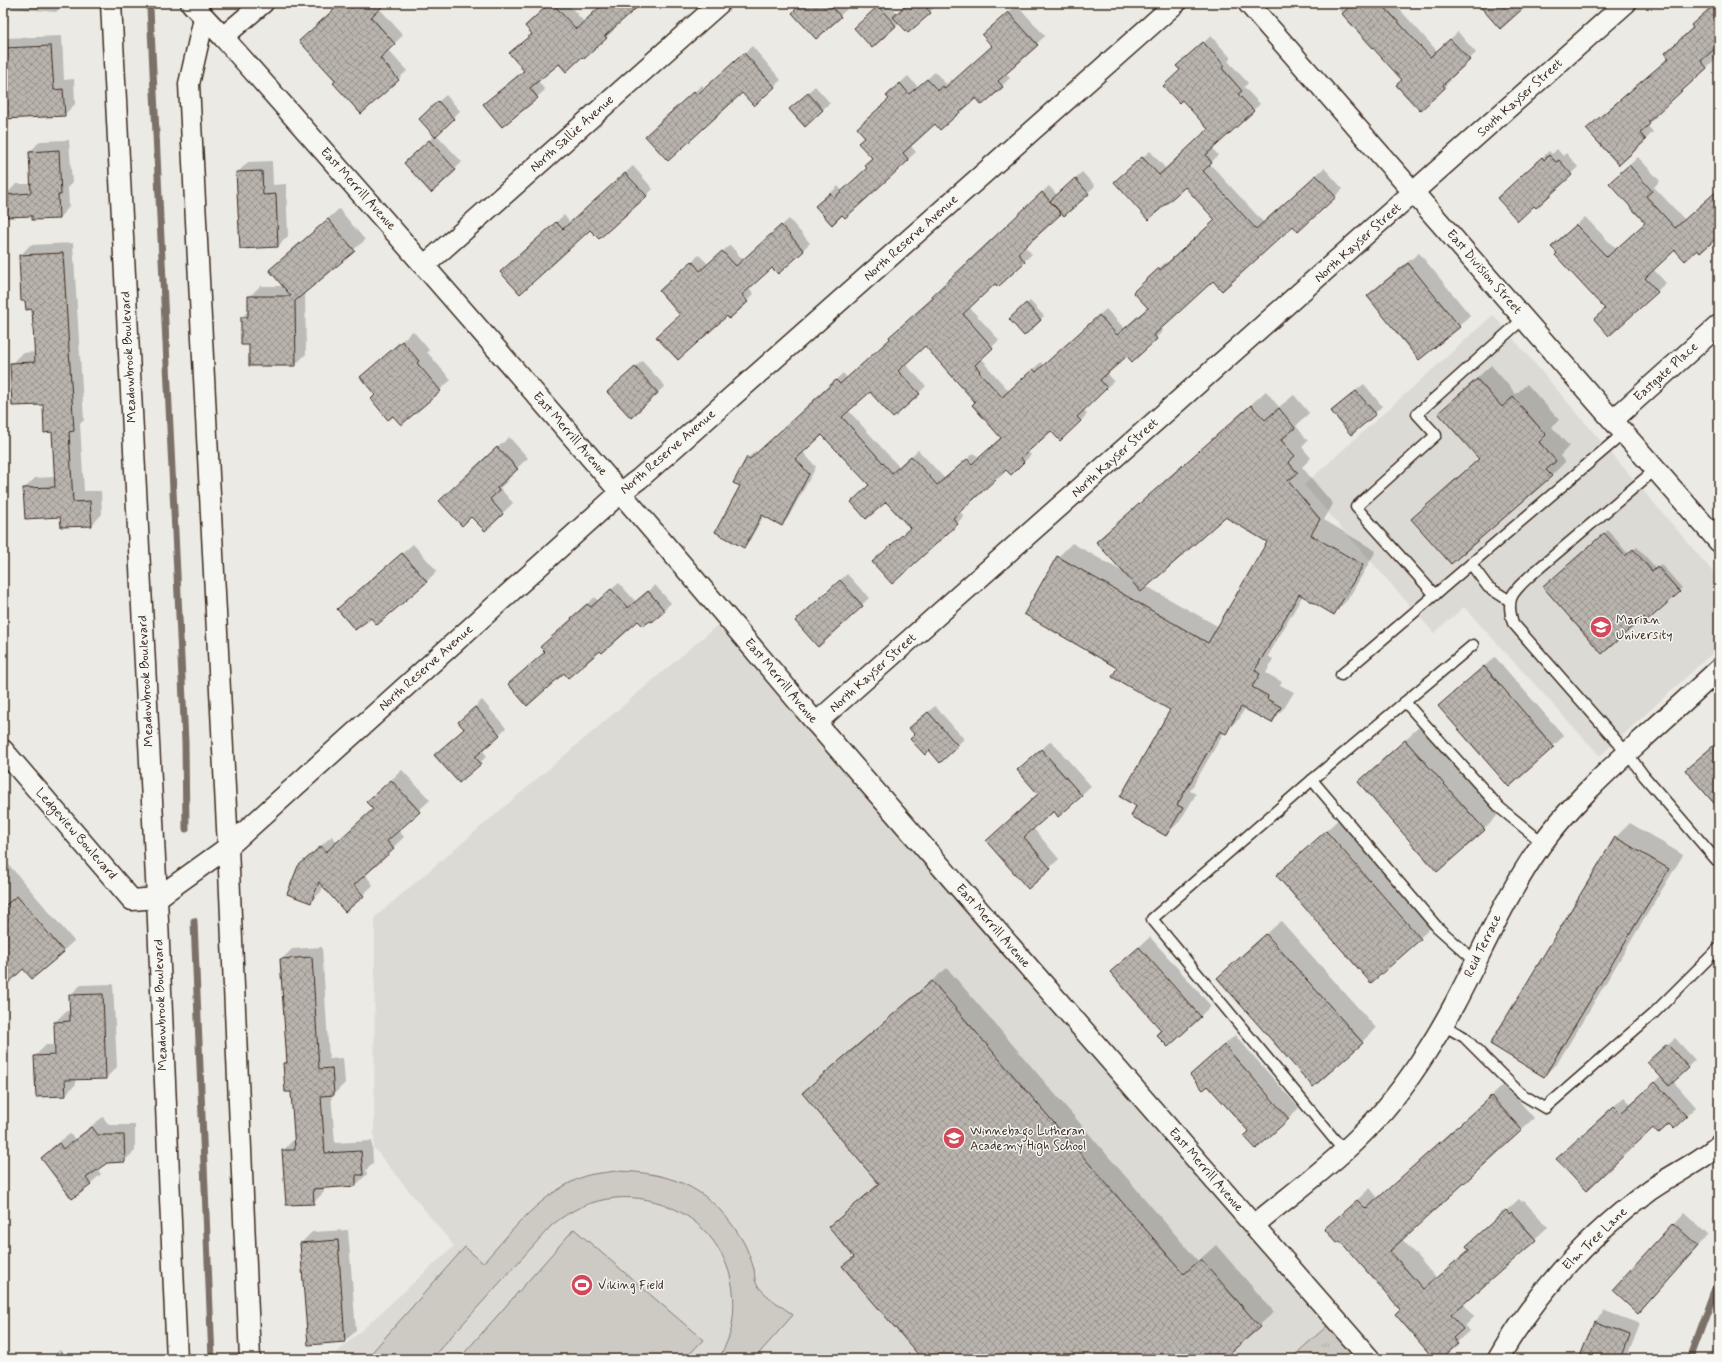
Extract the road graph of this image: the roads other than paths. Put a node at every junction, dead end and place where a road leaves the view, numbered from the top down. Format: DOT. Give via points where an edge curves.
graph roads {
  1 [pos="111,3"];
  2 [pos="191,3"];
  3 [pos="263,3"];
  4 [pos="720,3"];
  5 [pos="1176,3"];
  6 [pos="1248,3"];
  7 [pos="1626,3"];
  8 [pos="204,18"];
  9 [pos="223,38"];
  10 [pos="1414,193"];
  11 [pos="425,265"];
  12 [pos="1524,318"];
  13 [pos="1719,325"];
  14 [pos="1619,426"];
  15 [pos="1656,469"];
  16 [pos="620,493"];
  17 [pos="1719,542"];
  18 [pos="1471,564"];
  19 [pos="1435,595"];
  20 [pos="1510,601"];
  21 [pos="1473,645"];
  22 [pos="1719,669"];
  23 [pos="1341,675"];
  24 [pos="1405,702"];
  25 [pos="816,723"];
  26 [pos="3,750"];
  27 [pos="1627,753"];
  28 [pos="1312,780"];
  29 [pos="1543,843"];
  30 [pos="228,847"];
  31 [pos="1719,863"];
  32 [pos="157,898"];
  33 [pos="1719,948"];
  34 [pos="1475,962"];
  35 [pos="1443,1025"];
  36 [pos="1719,1145"];
  37 [pos="1344,1151"];
  38 [pos="1254,1225"];
  39 [pos="177,1359"];
  40 [pos="250,1359"];
  41 [pos="1370,1359"];
  42 [pos="1498,1359"];
  1 -- 32 [label="street, Meadowbrook Boulevard"];
  2 -- 8 [label="street, East Merrill Avenue"];
  3 -- 9 [label="street"];
  4 -- 11 [label="street, North Sallie Avenue"];
  5 -- 16 [label="street, North Reserve Avenue" via="639,479"];
  6 -- 10 [label="street, East Division Street"];
  7 -- 10 [label="street, South Kayser Street"];
  8 -- 9 [label="street, East Merrill Avenue"];
  8 -- 30 [label="street" via="189,84"];
  9 -- 11 [label="street, East Merrill Avenue"];
  10 -- 12 [label="street, East Division Street"];
  10 -- 25 [label="street, North Kayser Street"];
  11 -- 16 [label="street, East Merrill Avenue"];
  12 -- 14 [label="street, East Division Street"];
  12 -- 19 [label="lane" via="1417,414 1436,436 1356,506"];
  13 -- 14 [label="street, Eastgate Place"];
  14 -- 15 [label="street, East Division Street"];
  14 -- 18 [label="lane"];
  15 -- 17 [label="street, East Division Street"];
  15 -- 20 [label="lane" via="1531,575 1514,591"];
  16 -- 25 [label="street, East Merrill Avenue"];
  16 -- 30 [label="street, North Reserve Avenue"];
  18 -- 19 [label="lane"];
  18 -- 20 [label="lane" via="1488,587"];
  19 -- 23 [label="lane"];
  20 -- 27 [label="lane" via="1509,610 1513,623"];
  21 -- 24 [label="lane"];
  22 -- 27 [label="street, Reid Terrace"];
  24 -- 28 [label="lane"];
  24 -- 29 [label="lane" via="1500,808"];
  25 -- 38 [label="street, East Merrill Avenue"];
  26 -- 32 [label="street, Ledgeview Boulevard" via="132,900"];
  27 -- 29 [label="street, Reid Terrace" via="1579,799"];
  27 -- 31 [label="lane"];
  28 -- 34 [label="lane" via="1437,927"];
  28 -- 37 [label="lane" via="1152,919"];
  29 -- 34 [label="street, Reid Terrace" via="1510,894"];
  30 -- 32 [label="street, North Reserve Avenue"];
  30 -- 40 [label="street"];
  32 -- 39 [label="street, Meadowbrook Boulevard"];
  33 -- 35 [label="lane" via="1654,1013 1545,1108 1520,1093 1464,1037"];
  34 -- 35 [label="street, Reid Terrace"];
  35 -- 37 [label="street, Reid Terrace" via="1398,1093"];
  36 -- 42 [label="street, Elm Tree Lane" via="1700,1160 1645,1194 1587,1244 1549,1285"];
  37 -- 38 [label="street, Reid Terrace"];
  38 -- 41 [label="street, East Merrill Avenue"];
}
